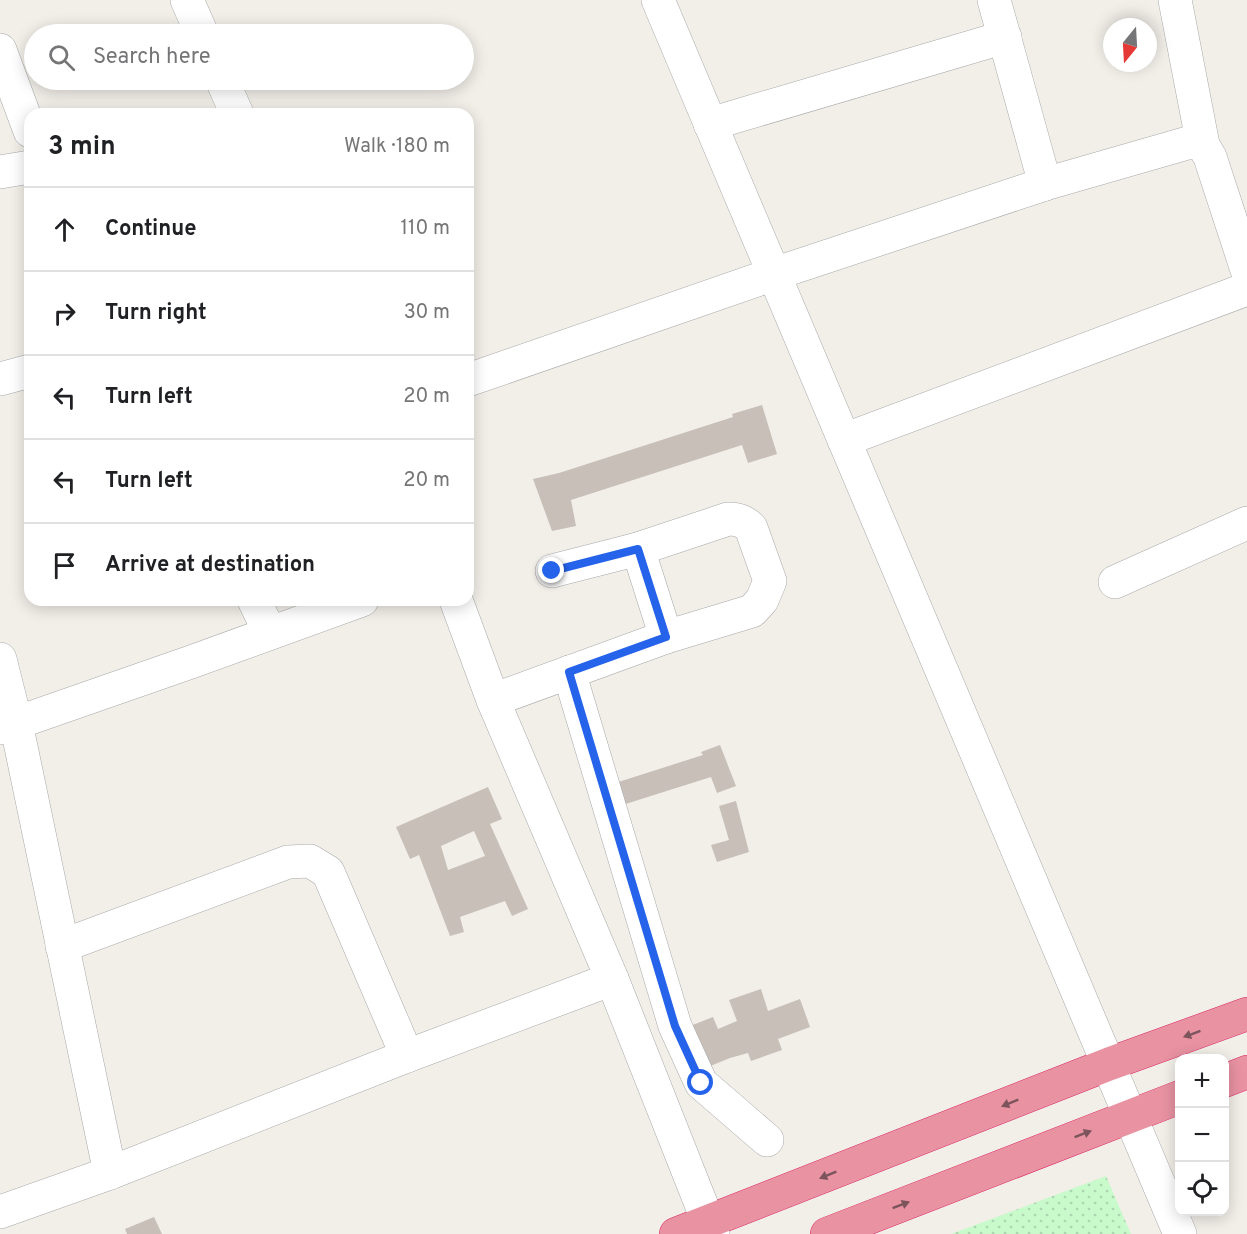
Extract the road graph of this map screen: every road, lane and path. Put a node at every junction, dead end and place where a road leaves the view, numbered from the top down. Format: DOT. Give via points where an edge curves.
graph roads {
  1 [pos="187,0"];
  2 [pos="658,0"];
  3 [pos="994,0"];
  4 [pos="1175,0"];
  5 [pos="198,24"];
  6 [pos="1005,37"];
  7 [pos="0,50"];
  8 [pos="226,90"];
  9 [pos="234,108"];
  10 [pos="24,115"];
  11 [pos="710,124"];
  12 [pos="1203,145"];
  13 [pos="24,168"];
  14 [pos="0,172"];
  15 [pos="1045,184"];
  16 [pos="1247,270"];
  17 [pos="774,274"];
  18 [pos="1247,289"];
  19 [pos="24,373"];
  20 [pos="474,378"];
  21 [pos="0,379"];
  22 [pos="844,440"];
  23 [pos="1247,522"];
  24 [pos="638,549"];
  25 [pos="552,571"];
  26 [pos="1115,582"];
  27 [pos="257,606"];
  28 [pos="345,606"];
  29 [pos="458,606"];
  30 [pos="270,633"];
  31 [pos="666,637"];
  32 [pos="0,659"];
  33 [pos="569,672"];
  34 [pos="493,700"];
  35 [pos="8,725"];
  36 [pos="62,946"];
  37 [pos="612,979"];
  38 [pos="1247,1014"];
  39 [pos="407,1056"];
  40 [pos="1108,1064"];
  41 [pos="1247,1072"];
  42 [pos="1229,1079"];
  43 [pos="1175,1099"];
  44 [pos="1130,1116"];
  45 [pos="767,1140"];
  46 [pos="110,1173"];
  47 [pos="0,1212"];
  48 [pos="711,1228"];
  49 [pos="676,1234"];
  50 [pos="827,1234"];
  51 [pos="1180,1234"];
  1 -- 5 [label="street"];
  2 -- 11 [label="street"];
  3 -- 6 [label="street"];
  4 -- 12 [label="street"];
  6 -- 11 [label="street"];
  6 -- 15 [label="street"];
  7 -- 10 [label="street"];
  8 -- 9 [label="street"];
  11 -- 17 [label="street"];
  12 -- 15 [label="street" via="1191,142"];
  12 -- 16 [label="street"];
  13 -- 14 [label="street"];
  15 -- 17 [label="street"];
  17 -- 20 [label="street"];
  17 -- 22 [label="street"];
  18 -- 22 [label="street"];
  19 -- 21 [label="street"];
  22 -- 40 [label="street"];
  23 -- 26 [label="street"];
  24 -- 25 [label="street"];
  24 -- 31 [label="street"];
  24 -- 31 [label="street" via="728,519 739,519 751,528 770,581 752,611"];
  27 -- 30 [label="street"];
  28 -- 30 [label="street"];
  29 -- 34 [label="street"];
  30 -- 35 [label="street"];
  31 -- 33 [label="street"];
  32 -- 35 [label="street"];
  33 -- 34 [label="street"];
  33 -- 45 [label="street" via="675,1026 701,1083"];
  34 -- 37 [label="street"];
  35 -- 36 [label="street"];
  36 -- 39 [label="street" via="288,862 310,861 328,872"];
  36 -- 46 [label="street"];
  37 -- 39 [label="street"];
  37 -- 48 [label="street"];
  38 -- 40 [label="highway, one-way"];
  39 -- 46 [label="street"];
  40 -- 44 [label="street"];
  40 -- 48 [label="highway, one-way"];
  41 -- 42 [label="highway"];
  43 -- 44 [label="highway"];
  50 -- 44 [label="highway, one-way"];
  44 -- 51 [label="street"];
  46 -- 47 [label="street"];
  48 -- 49 [label="highway"];
}
